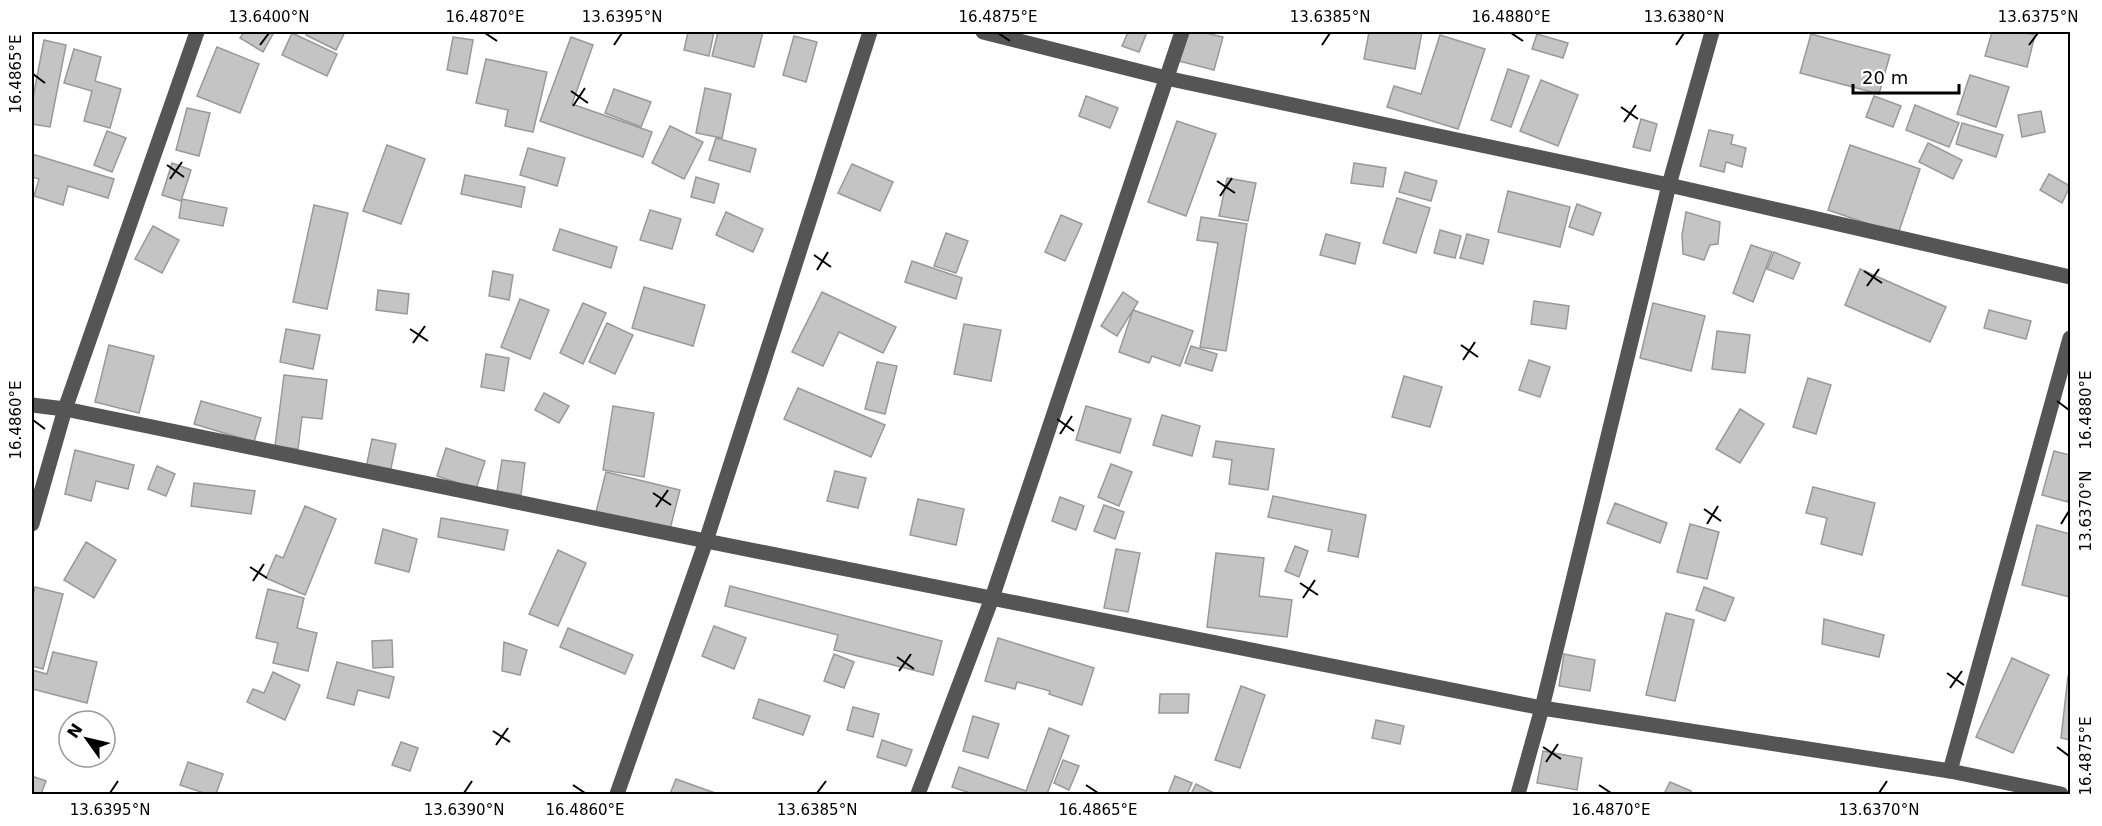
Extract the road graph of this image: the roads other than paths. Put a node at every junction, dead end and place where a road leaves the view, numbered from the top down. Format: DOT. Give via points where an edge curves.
graph roads {
  1 [pos="197,32"];
  2 [pos="870,32"];
  3 [pos="983,32"];
  4 [pos="1182,32"];
  5 [pos="1712,32"];
  6 [pos="1166,78"];
  7 [pos="1669,185"];
  8 [pos="2070,277"];
  9 [pos="2070,338"];
  10 [pos="32,405"];
  11 [pos="65,410"];
  12 [pos="32,524"];
  13 [pos="706,541"];
  14 [pos="992,598"];
  15 [pos="1542,708"];
  16 [pos="1950,771"];
  17 [pos="617,795"];
  18 [pos="918,795"];
  19 [pos="1518,795"];
  20 [pos="2061,795"];
  1 -- 11 [label="street"];
  2 -- 13 [label="street"];
  3 -- 6 [label="street"];
  4 -- 6 [label="street"];
  5 -- 7 [label="street"];
  6 -- 7 [label="street"];
  6 -- 14 [label="street"];
  7 -- 8 [label="street"];
  7 -- 15 [label="street"];
  9 -- 16 [label="street"];
  10 -- 11 [label="street"];
  11 -- 12 [label="street"];
  11 -- 13 [label="street"];
  13 -- 14 [label="street"];
  13 -- 17 [label="street"];
  14 -- 15 [label="street"];
  14 -- 18 [label="street"];
  15 -- 16 [label="street"];
  15 -- 19 [label="street"];
  16 -- 20 [label="street"];
}
